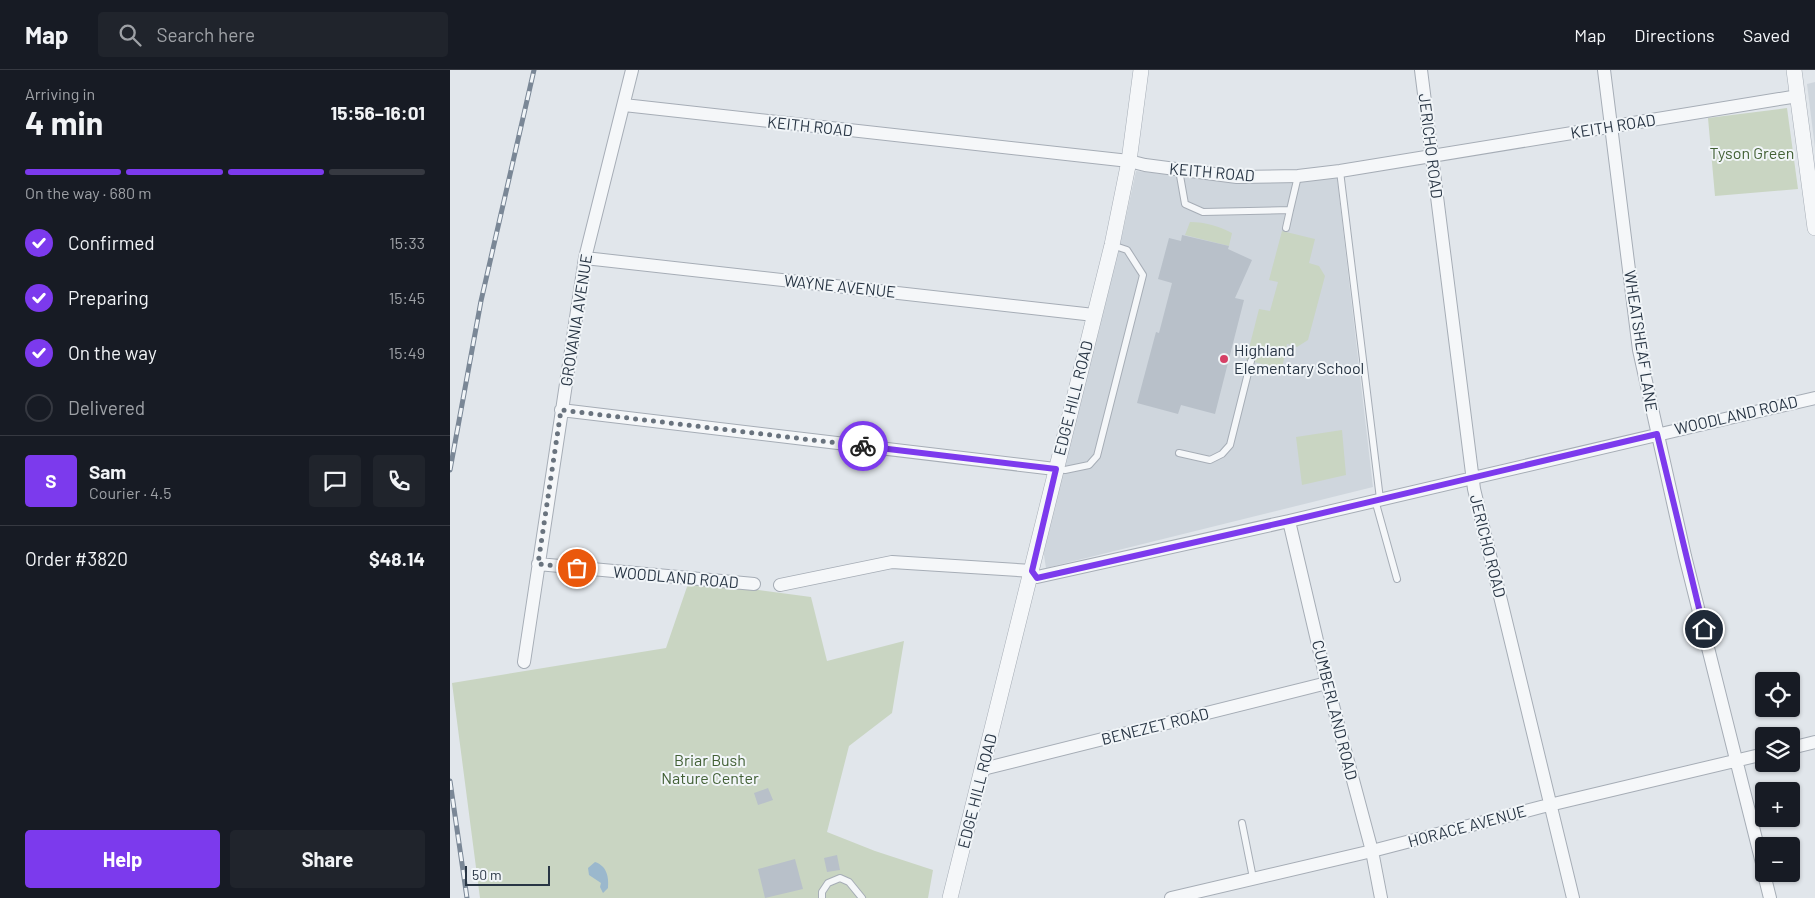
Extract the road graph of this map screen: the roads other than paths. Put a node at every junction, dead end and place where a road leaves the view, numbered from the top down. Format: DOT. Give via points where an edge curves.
graph roads {
  1 [pos="632,70"];
  2 [pos="1141,70"];
  3 [pos="1421,70"];
  4 [pos="1604,70"];
  5 [pos="1794,70"];
  6 [pos="1798,96"];
  7 [pos="624,105"];
  8 [pos="1611,126"];
  9 [pos="1432,155"];
  10 [pos="1130,161"];
  11 [pos="1178,170"];
  12 [pos="1340,171"];
  13 [pos="1298,176"];
  14 [pos="1290,210"];
  15 [pos="1286,228"];
  16 [pos="1815,228"];
  17 [pos="1112,245"];
  18 [pos="586,258"];
  19 [pos="1094,315"];
  20 [pos="1251,362"];
  21 [pos="1815,398"];
  22 [pos="561,410"];
  23 [pos="1657,434"];
  24 [pos="1179,453"];
  25 [pos="1056,469"];
  26 [pos="1473,477"];
  27 [pos="1378,500"];
  28 [pos="1289,521"];
  29 [pos="538,564"];
  30 [pos="1032,571"];
  31 [pos="1397,579"];
  32 [pos="754,584"];
  33 [pos="780,585"];
  34 [pos="524,662"];
  35 [pos="1327,683"];
  36 [pos="1815,742"];
  37 [pos="1800,746"];
  38 [pos="1755,756"];
  39 [pos="1737,761"];
  40 [pos="983,769"];
  41 [pos="1550,804"];
  42 [pos="1242,823"];
  43 [pos="1755,837"];
  44 [pos="1372,851"];
  45 [pos="1253,878"];
  46 [pos="1766,882"];
  47 [pos="822,898"];
  48 [pos="862,898"];
  49 [pos="950,898"];
  50 [pos="1170,898"];
  51 [pos="1381,898"];
  52 [pos="1573,898"];
  53 [pos="1770,898"];
  1 -- 7 [label="street, GROVANIA AVENUE"];
  2 -- 10 [label="street, EDGE HILL ROAD"];
  3 -- 9 [label="street, JERICHO ROAD"];
  4 -- 8 [label="street, WHEATSHEAF LANE"];
  5 -- 6 [label="street"];
  6 -- 8 [label="street, KEITH ROAD"];
  6 -- 16 [label="street"];
  7 -- 10 [label="street, KEITH ROAD"];
  7 -- 18 [label="street, GROVANIA AVENUE"];
  8 -- 9 [label="street, KEITH ROAD"];
  8 -- 23 [label="street, WHEATSHEAF LANE" via="1639,350"];
  9 -- 12 [label="street, KEITH ROAD"];
  9 -- 26 [label="street, JERICHO ROAD"];
  10 -- 11 [label="street, KEITH ROAD"];
  10 -- 17 [label="street, EDGE HILL ROAD"];
  11 -- 13 [label="street, KEITH ROAD" via="1237,177"];
  11 -- 14 [label="lane" via="1185,204 1203,212"];
  12 -- 13 [label="street, KEITH ROAD"];
  12 -- 27 [label="lane"];
  13 -- 14 [label="lane"];
  14 -- 15 [label="lane"];
  17 -- 19 [label="street, EDGE HILL ROAD"];
  17 -- 25 [label="lane" via="1127,250 1143,275 1141,284 1097,456 1089,465"];
  18 -- 19 [label="street, WAYNE AVENUE"];
  18 -- 22 [label="street, GROVANIA AVENUE"];
  19 -- 25 [label="street, EDGE HILL ROAD"];
  20 -- 24 [label="lane" via="1230,445 1210,460"];
  21 -- 23 [label="street, WOODLAND ROAD"];
  22 -- 25 [label="street"];
  22 -- 29 [label="street, GROVANIA AVENUE"];
  23 -- 26 [label="street, WOODLAND ROAD"];
  23 -- 39 [label="street, WHEATSHEAF LANE"];
  25 -- 30 [label="street, EDGE HILL ROAD"];
  26 -- 27 [label="street, WOODLAND ROAD"];
  26 -- 41 [label="street, JERICHO ROAD"];
  27 -- 28 [label="street, WOODLAND ROAD"];
  27 -- 31 [label="lane"];
  28 -- 30 [label="street, WOODLAND ROAD" via="1037,578"];
  28 -- 35 [label="street, CUMBERLAND ROAD"];
  29 -- 32 [label="street, WOODLAND ROAD"];
  29 -- 34 [label="street, GROVANIA AVENUE"];
  30 -- 33 [label="street, WOODLAND ROAD" via="892,562"];
  30 -- 40 [label="street, EDGE HILL ROAD"];
  35 -- 40 [label="street, BENEZET ROAD"];
  35 -- 44 [label="street, CUMBERLAND ROAD"];
  36 -- 37 [label="street"];
  38 -- 39 [label="street, HORACE AVENUE"];
  39 -- 41 [label="street, HORACE AVENUE"];
  39 -- 43 [label="street, WHEATSHEAF LANE"];
  40 -- 49 [label="street, EDGE HILL ROAD"];
  41 -- 44 [label="street, HORACE AVENUE"];
  41 -- 52 [label="street, JERICHO ROAD"];
  42 -- 45 [label="lane"];
  44 -- 45 [label="street, HORACE AVENUE"];
  44 -- 51 [label="street, CUMBERLAND ROAD"];
  45 -- 50 [label="street, HORACE AVENUE"];
  46 -- 53 [label="street, WHEATSHEAF LANE"];
  47 -- 48 [label="lane" via="828,882 840,878 849,882"];
}
